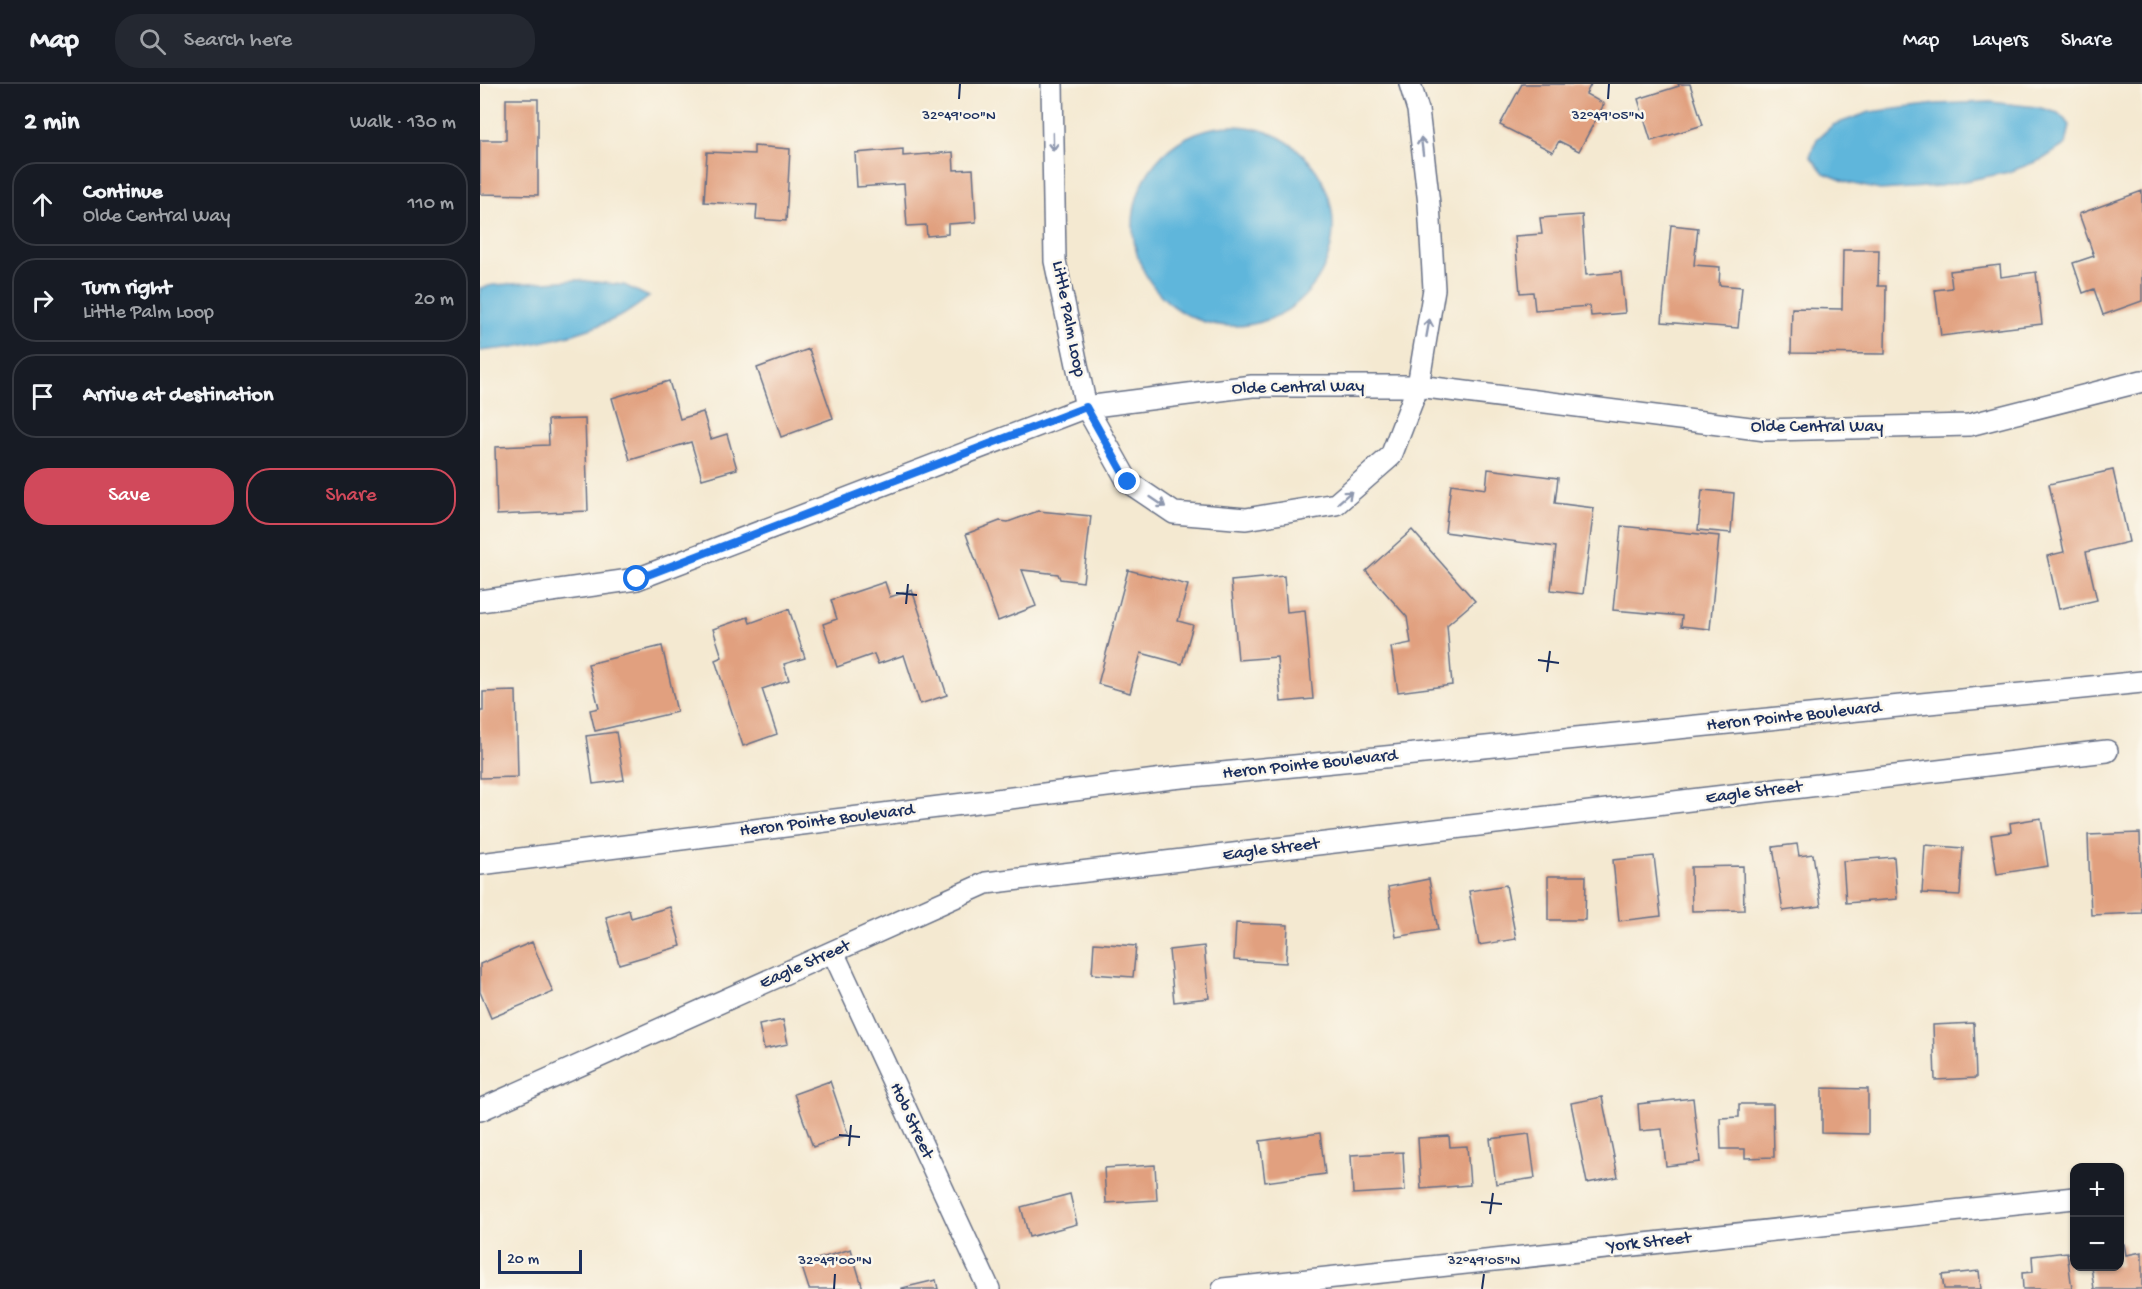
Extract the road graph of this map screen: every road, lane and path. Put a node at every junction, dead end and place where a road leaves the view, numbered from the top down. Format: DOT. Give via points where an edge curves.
graph roads {
  1 [pos="1052,84"];
  2 [pos="1410,84"];
  3 [pos="2142,381"];
  4 [pos="1418,386"];
  5 [pos="1086,407"];
  6 [pos="480,601"];
  7 [pos="2142,682"];
  8 [pos="2107,752"];
  9 [pos="480,864"];
  10 [pos="833,952"];
  11 [pos="480,1110"];
  12 [pos="2070,1198"];
  13 [pos="989,1289"];
  14 [pos="1223,1289"];
  1 -- 5 [label="street, Little Palm Loop, one-way" via="1055,261"];
  4 -- 2 [label="street, Little Palm Loop, one-way" via="1434,289 1430,204 1418,110"];
  3 -- 4 [label="street, Olde Central Way" via="1969,425 1766,430"];
  4 -- 5 [label="street, Olde Central Way" via="1252,386"];
  5 -- 4 [label="street, Little Palm Loop, one-way" via="1128,482 1174,513 1246,519 1336,504 1391,456"];
  5 -- 6 [label="street, Olde Central Way" via="637,579"];
  7 -- 9 [label="street, Heron Pointe Boulevard" via="1172,778"];
  8 -- 10 [label="street, Eagle Street" via="986,883"];
  10 -- 11 [label="street, Eagle Street"];
  10 -- 13 [label="street, Hob Street"];
  12 -- 14 [label="street, York Street"];
}
